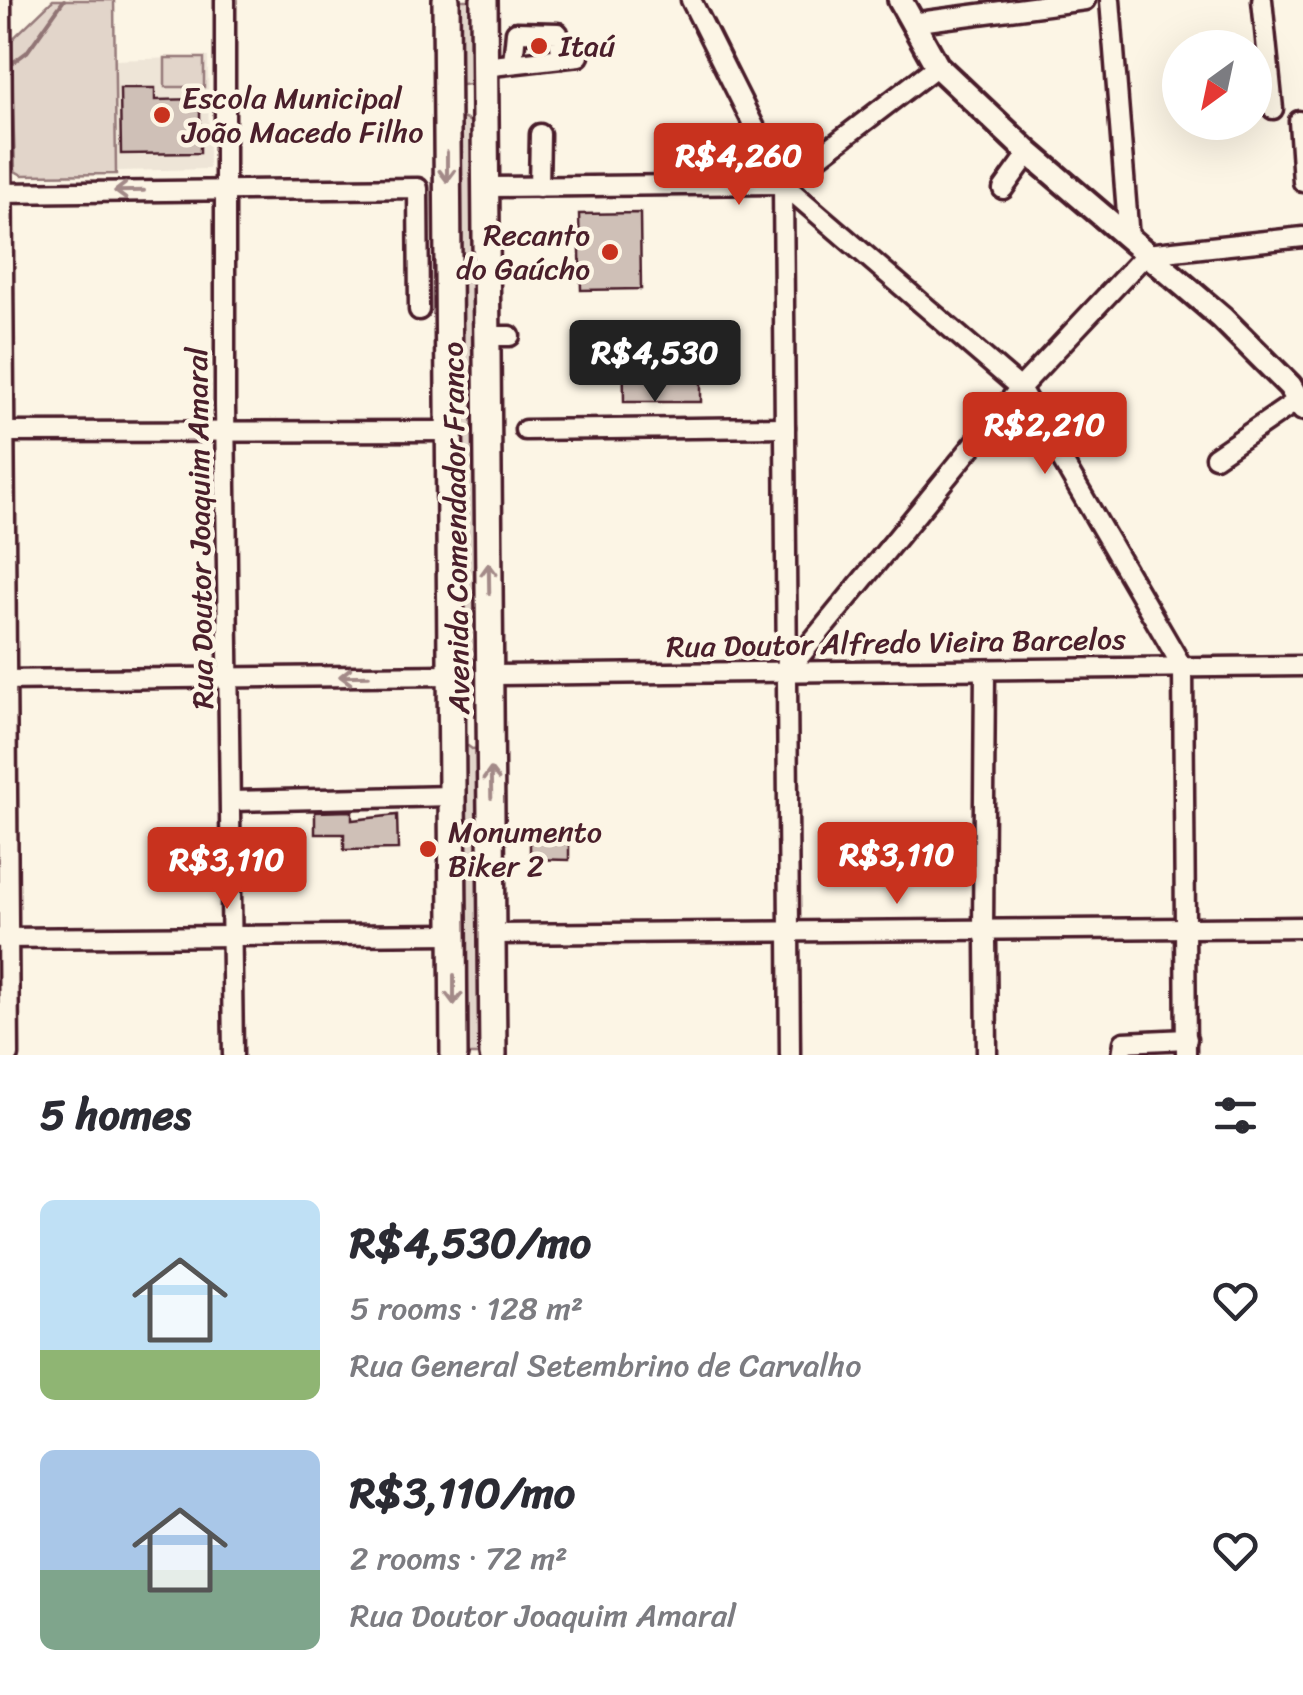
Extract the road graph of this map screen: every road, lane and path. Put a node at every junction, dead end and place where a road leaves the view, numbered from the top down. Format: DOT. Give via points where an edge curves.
graph roads {
  1 [pos="0,0"];
  2 [pos="225,0"];
  3 [pos="446,0"];
  4 [pos="484,0"];
  5 [pos="691,0"];
  6 [pos="900,0"];
  7 [pos="1084,0"];
  8 [pos="1110,0"];
  9 [pos="1262,0"];
  10 [pos="991,6"];
  11 [pos="911,23"];
  12 [pos="512,64"];
  13 [pos="938,66"];
  14 [pos="484,67"];
  15 [pos="1273,108"];
  16 [pos="446,117"];
  17 [pos="1299,121"];
  18 [pos="485,129"];
  19 [pos="540,134"];
  20 [pos="1029,153"];
  21 [pos="1303,182"];
  22 [pos="783,184"];
  23 [pos="486,187"];
  24 [pos="539,187"];
  25 [pos="1003,189"];
  26 [pos="226,190"];
  27 [pos="1,193"];
  28 [pos="1303,238"];
  29 [pos="1137,247"];
  30 [pos="419,310"];
  31 [pos="1020,388"];
  32 [pos="1297,391"];
  33 [pos="785,427"];
  34 [pos="525,430"];
  35 [pos="225,431"];
  36 [pos="449,431"];
  37 [pos="2,432"];
  38 [pos="1215,457"];
  39 [pos="1303,666"];
  40 [pos="1184,668"];
  41 [pos="985,670"];
  42 [pos="787,672"];
  43 [pos="451,675"];
  44 [pos="490,675"];
  45 [pos="230,678"];
  46 [pos="3,680"];
  47 [pos="452,718"];
  48 [pos="490,718"];
  49 [pos="452,796"];
  50 [pos="231,801"];
  51 [pos="1303,927"];
  52 [pos="1188,928"];
  53 [pos="983,930"];
  54 [pos="789,931"];
  55 [pos="453,934"];
  56 [pos="492,934"];
  57 [pos="232,936"];
  58 [pos="4,938"];
  59 [pos="1186,1047"];
  60 [pos="9,1055"];
  61 [pos="233,1055"];
  62 [pos="454,1055"];
  63 [pos="494,1055"];
  64 [pos="790,1055"];
  65 [pos="988,1055"];
  66 [pos="1122,1055"];
  1 -- 27 [label="street"];
  2 -- 26 [label="street, Rua Doutor Joaquim Amaral"];
  3 -- 16 [label="highway, Avenida Comendador Franco"];
  4 -- 14 [label="highway, Avenida Comendador Franco"];
  5 -- 22 [label="street"];
  6 -- 11 [label="main road"];
  7 -- 10 [label="street"];
  8 -- 29 [label="street"];
  9 -- 15 [label="street"];
  10 -- 11 [label="street"];
  11 -- 13 [label="main road"];
  12 -- 12 [label="street" via="516,32 558,32 571,57"];
  12 -- 14 [label="street"];
  13 -- 20 [label="main road"];
  13 -- 22 [label="street"];
  14 -- 18 [label="highway, Avenida Comendador Franco"];
  16 -- 18 [label="highway" via="472,114"];
  16 -- 36 [label="highway, Avenida Comendador Franco, one-way"];
  17 -- 21 [label="street"];
  18 -- 23 [label="highway, Avenida Comendador Franco"];
  19 -- 24 [label="street"];
  20 -- 25 [label="street"];
  20 -- 29 [label="main road"];
  22 -- 24 [label="street"];
  22 -- 31 [label="street"];
  22 -- 33 [label="street"];
  23 -- 24 [label="street"];
  44 -- 23 [label="highway, Avenida Comendador Franco, one-way" via="498,336"];
  26 -- 27 [label="street, one-way"];
  26 -- 30 [label="street" via="418,188"];
  26 -- 35 [label="street, Rua Doutor Joaquim Amaral"];
  27 -- 37 [label="street"];
  28 -- 29 [label="street"];
  29 -- 31 [label="street"];
  29 -- 32 [label="main road"];
  31 -- 40 [label="street"];
  31 -- 42 [label="street"];
  32 -- 38 [label="street"];
  33 -- 34 [label="street"];
  33 -- 42 [label="street"];
  35 -- 36 [label="street"];
  35 -- 37 [label="street"];
  35 -- 45 [label="street, Rua Doutor Joaquim Amaral"];
  36 -- 43 [label="highway, Avenida Comendador Franco"];
  37 -- 46 [label="street"];
  39 -- 40 [label="street, Rua Doutor Alfredo Vieira Barcelos"];
  40 -- 41 [label="street, Rua Doutor Alfredo Vieira Barcelos"];
  40 -- 52 [label="street"];
  41 -- 42 [label="street, Rua Doutor Alfredo Vieira Barcelos"];
  41 -- 53 [label="street"];
  42 -- 44 [label="street, Rua Doutor Alfredo Vieira Barcelos"];
  42 -- 54 [label="street"];
  43 -- 45 [label="street, one-way"];
  43 -- 47 [label="highway, Avenida Comendador Franco"];
  44 -- 48 [label="highway, Avenida Comendador Franco"];
  45 -- 46 [label="street"];
  45 -- 50 [label="street, Rua Doutor Joaquim Amaral"];
  46 -- 58 [label="street"];
  47 -- 48 [label="highway" via="473,734"];
  47 -- 49 [label="highway, Avenida Comendador Franco"];
  56 -- 48 [label="highway, Avenida Comendador Franco, one-way"];
  49 -- 50 [label="street"];
  49 -- 55 [label="highway, Avenida Comendador Franco"];
  50 -- 57 [label="street, Rua Doutor Joaquim Amaral"];
  51 -- 52 [label="street"];
  52 -- 53 [label="street"];
  52 -- 59 [label="street"];
  53 -- 54 [label="street"];
  53 -- 65 [label="street"];
  54 -- 56 [label="street"];
  54 -- 64 [label="street"];
  55 -- 57 [label="street"];
  55 -- 62 [label="highway, Avenida Comendador Franco, one-way"];
  56 -- 63 [label="highway, Avenida Comendador Franco"];
  57 -- 58 [label="street"];
  57 -- 61 [label="street, Rua Doutor Joaquim Amaral"];
  58 -- 60 [label="street"];
  59 -- 66 [label="street" via="1124,1042"];
}
